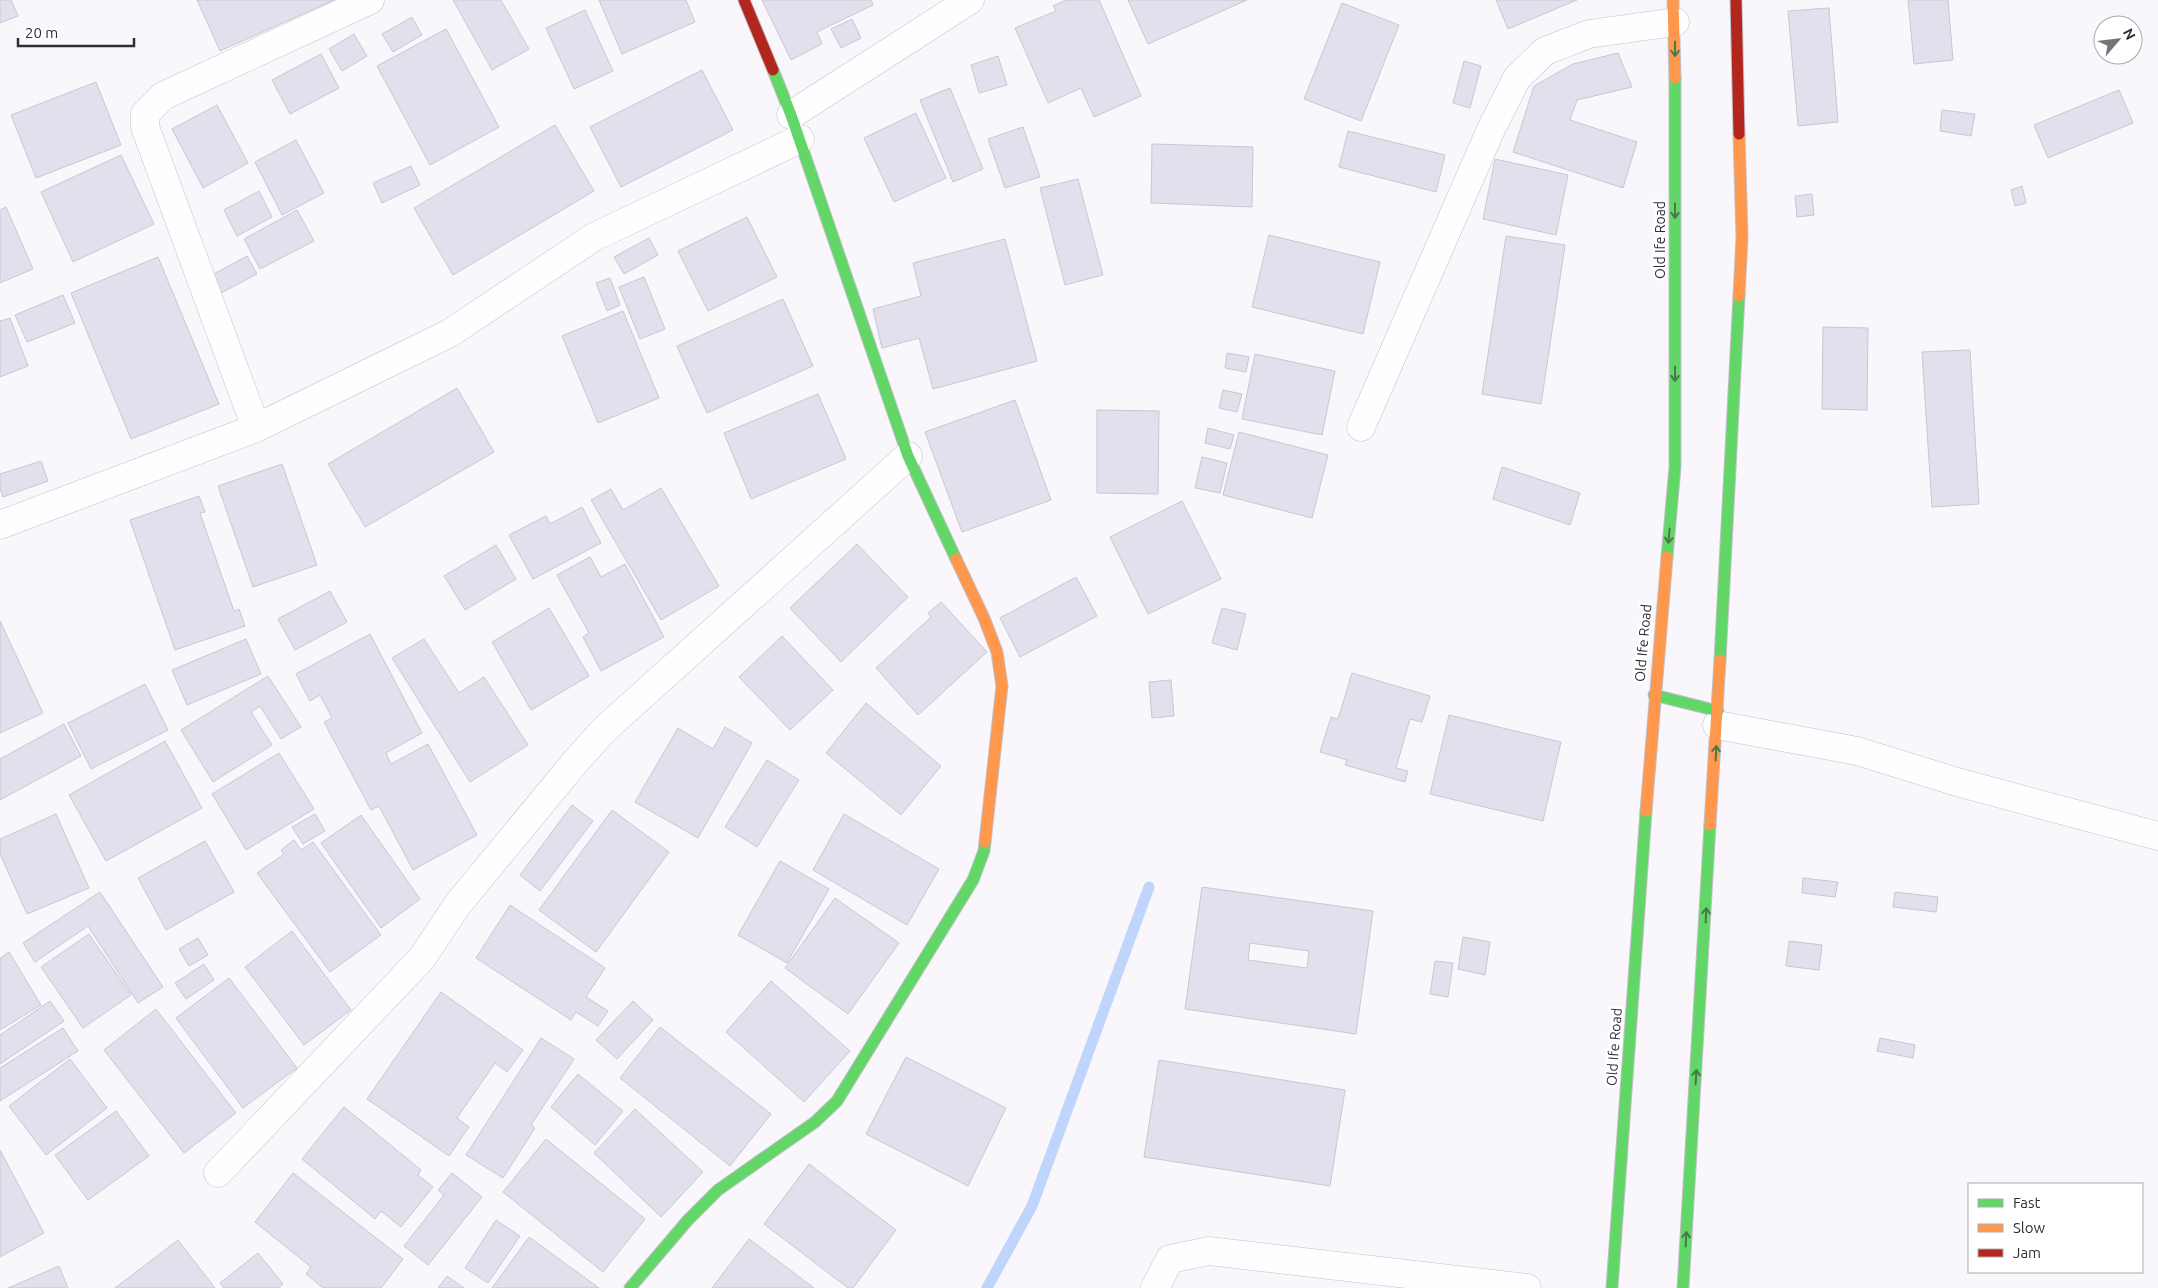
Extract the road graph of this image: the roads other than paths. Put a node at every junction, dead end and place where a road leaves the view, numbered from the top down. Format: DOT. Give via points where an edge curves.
graph roads {
  1 [pos="370,0"];
  2 [pos="744,0"];
  3 [pos="970,0"];
  4 [pos="1736,0"];
  5 [pos="1674,11"];
  6 [pos="795,127"];
  7 [pos="1361,427"];
  8 [pos="256,428"];
  9 [pos="908,456"];
  10 [pos="0,525"];
  11 [pos="1654,695"];
  12 [pos="1718,718"];
  13 [pos="2158,836"];
  14 [pos="218,1173"];
  15 [pos="630,1288"];
  16 [pos="1155,1288"];
  17 [pos="1527,1288"];
  18 [pos="1612,1288"];
  19 [pos="1683,1288"];
  1 -- 8 [label="street" via="163,96 145,114 144,127"];
  2 -- 6 [label="main road"];
  3 -- 6 [label="street"];
  4 -- 12 [label="main road" via="1742,237"];
  5 -- 7 [label="street" via="1589,34 1545,51 1517,78 1492,127"];
  5 -- 11 [label="main road, Old Ife Road, one-way" via="1675,467"];
  6 -- 8 [label="street" via="594,237 450,333"];
  6 -- 9 [label="main road"];
  8 -- 10 [label="street"];
  9 -- 14 [label="street" via="605,729 458,904 422,958"];
  9 -- 15 [label="main road" via="997,652 1002,686 984,851 973,880 837,1101 815,1122 718,1190"];
  11 -- 12 [label="main road"];
  11 -- 18 [label="main road, Old Ife Road"];
  12 -- 13 [label="street" via="1857,751 1957,782"];
  19 -- 12 [label="main road, one-way"];
  16 -- 17 [label="street" via="1170,1259 1210,1250"];
}
